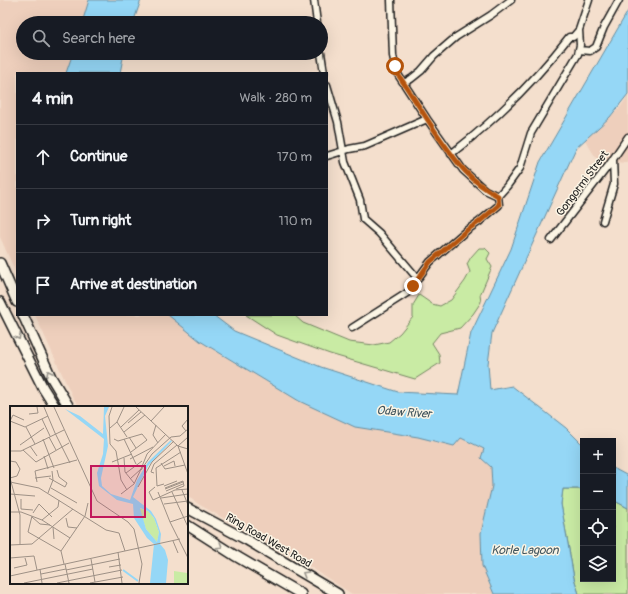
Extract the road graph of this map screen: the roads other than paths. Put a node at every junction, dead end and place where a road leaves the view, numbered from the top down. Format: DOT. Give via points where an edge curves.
graph roads {
  1 [pos="314,0"];
  2 [pos="391,0"];
  3 [pos="511,0"];
  4 [pos="589,0"];
  5 [pos="619,0"];
  6 [pos="316,16"];
  7 [pos="579,30"];
  8 [pos="579,50"];
  9 [pos="322,60"];
  10 [pos="324,72"];
  11 [pos="404,82"];
  12 [pos="328,88"];
  13 [pos="427,119"];
  14 [pos="628,137"];
  15 [pos="343,152"];
  16 [pos="451,154"];
  17 [pos="328,156"];
  18 [pos="613,159"];
  19 [pos="498,196"];
  20 [pos="603,221"];
  21 [pos="551,240"];
  22 [pos="0,263"];
  23 [pos="416,277"];
  24 [pos="16,300"];
  25 [pos="0,302"];
  26 [pos="23,316"];
  27 [pos="352,328"];
  28 [pos="54,406"];
  29 [pos="68,406"];
  30 [pos="188,509"];
  31 [pos="188,526"];
  32 [pos="302,594"];
  33 [pos="338,594"];
  1 -- 6 [label="street"];
  2 -- 11 [label="street" via="393,56 397,73"];
  3 -- 11 [label="street" via="456,37 421,71"];
  4 -- 7 [label="street"];
  5 -- 8 [label="street" via="596,47 590,51"];
  7 -- 8 [label="street"];
  7 -- 16 [label="street" via="569,37 544,68 488,125"];
  8 -- 19 [label="street" via="531,133 520,168"];
  9 -- 10 [label="street"];
  11 -- 13 [label="street"];
  12 -- 15 [label="street" via="338,122"];
  13 -- 15 [label="street" via="365,146"];
  13 -- 16 [label="street"];
  14 -- 18 [label="street, Gongormi Street"];
  15 -- 17 [label="street"];
  15 -- 23 [label="street" via="360,200 363,219"];
  16 -- 19 [label="street" via="476,182"];
  18 -- 20 [label="street" via="614,184"];
  18 -- 21 [label="street, Gongormi Street"];
  19 -- 23 [label="street" via="499,205 430,262"];
  22 -- 24 [label="main road"];
  23 -- 27 [label="street" via="407,293"];
  25 -- 28 [label="main road, one-way"];
  29 -- 26 [label="main road, one-way" via="51,377"];
  33 -- 30 [label="main road, Ring Road West Road, one-way"];
  31 -- 32 [label="main road, one-way"];
}
